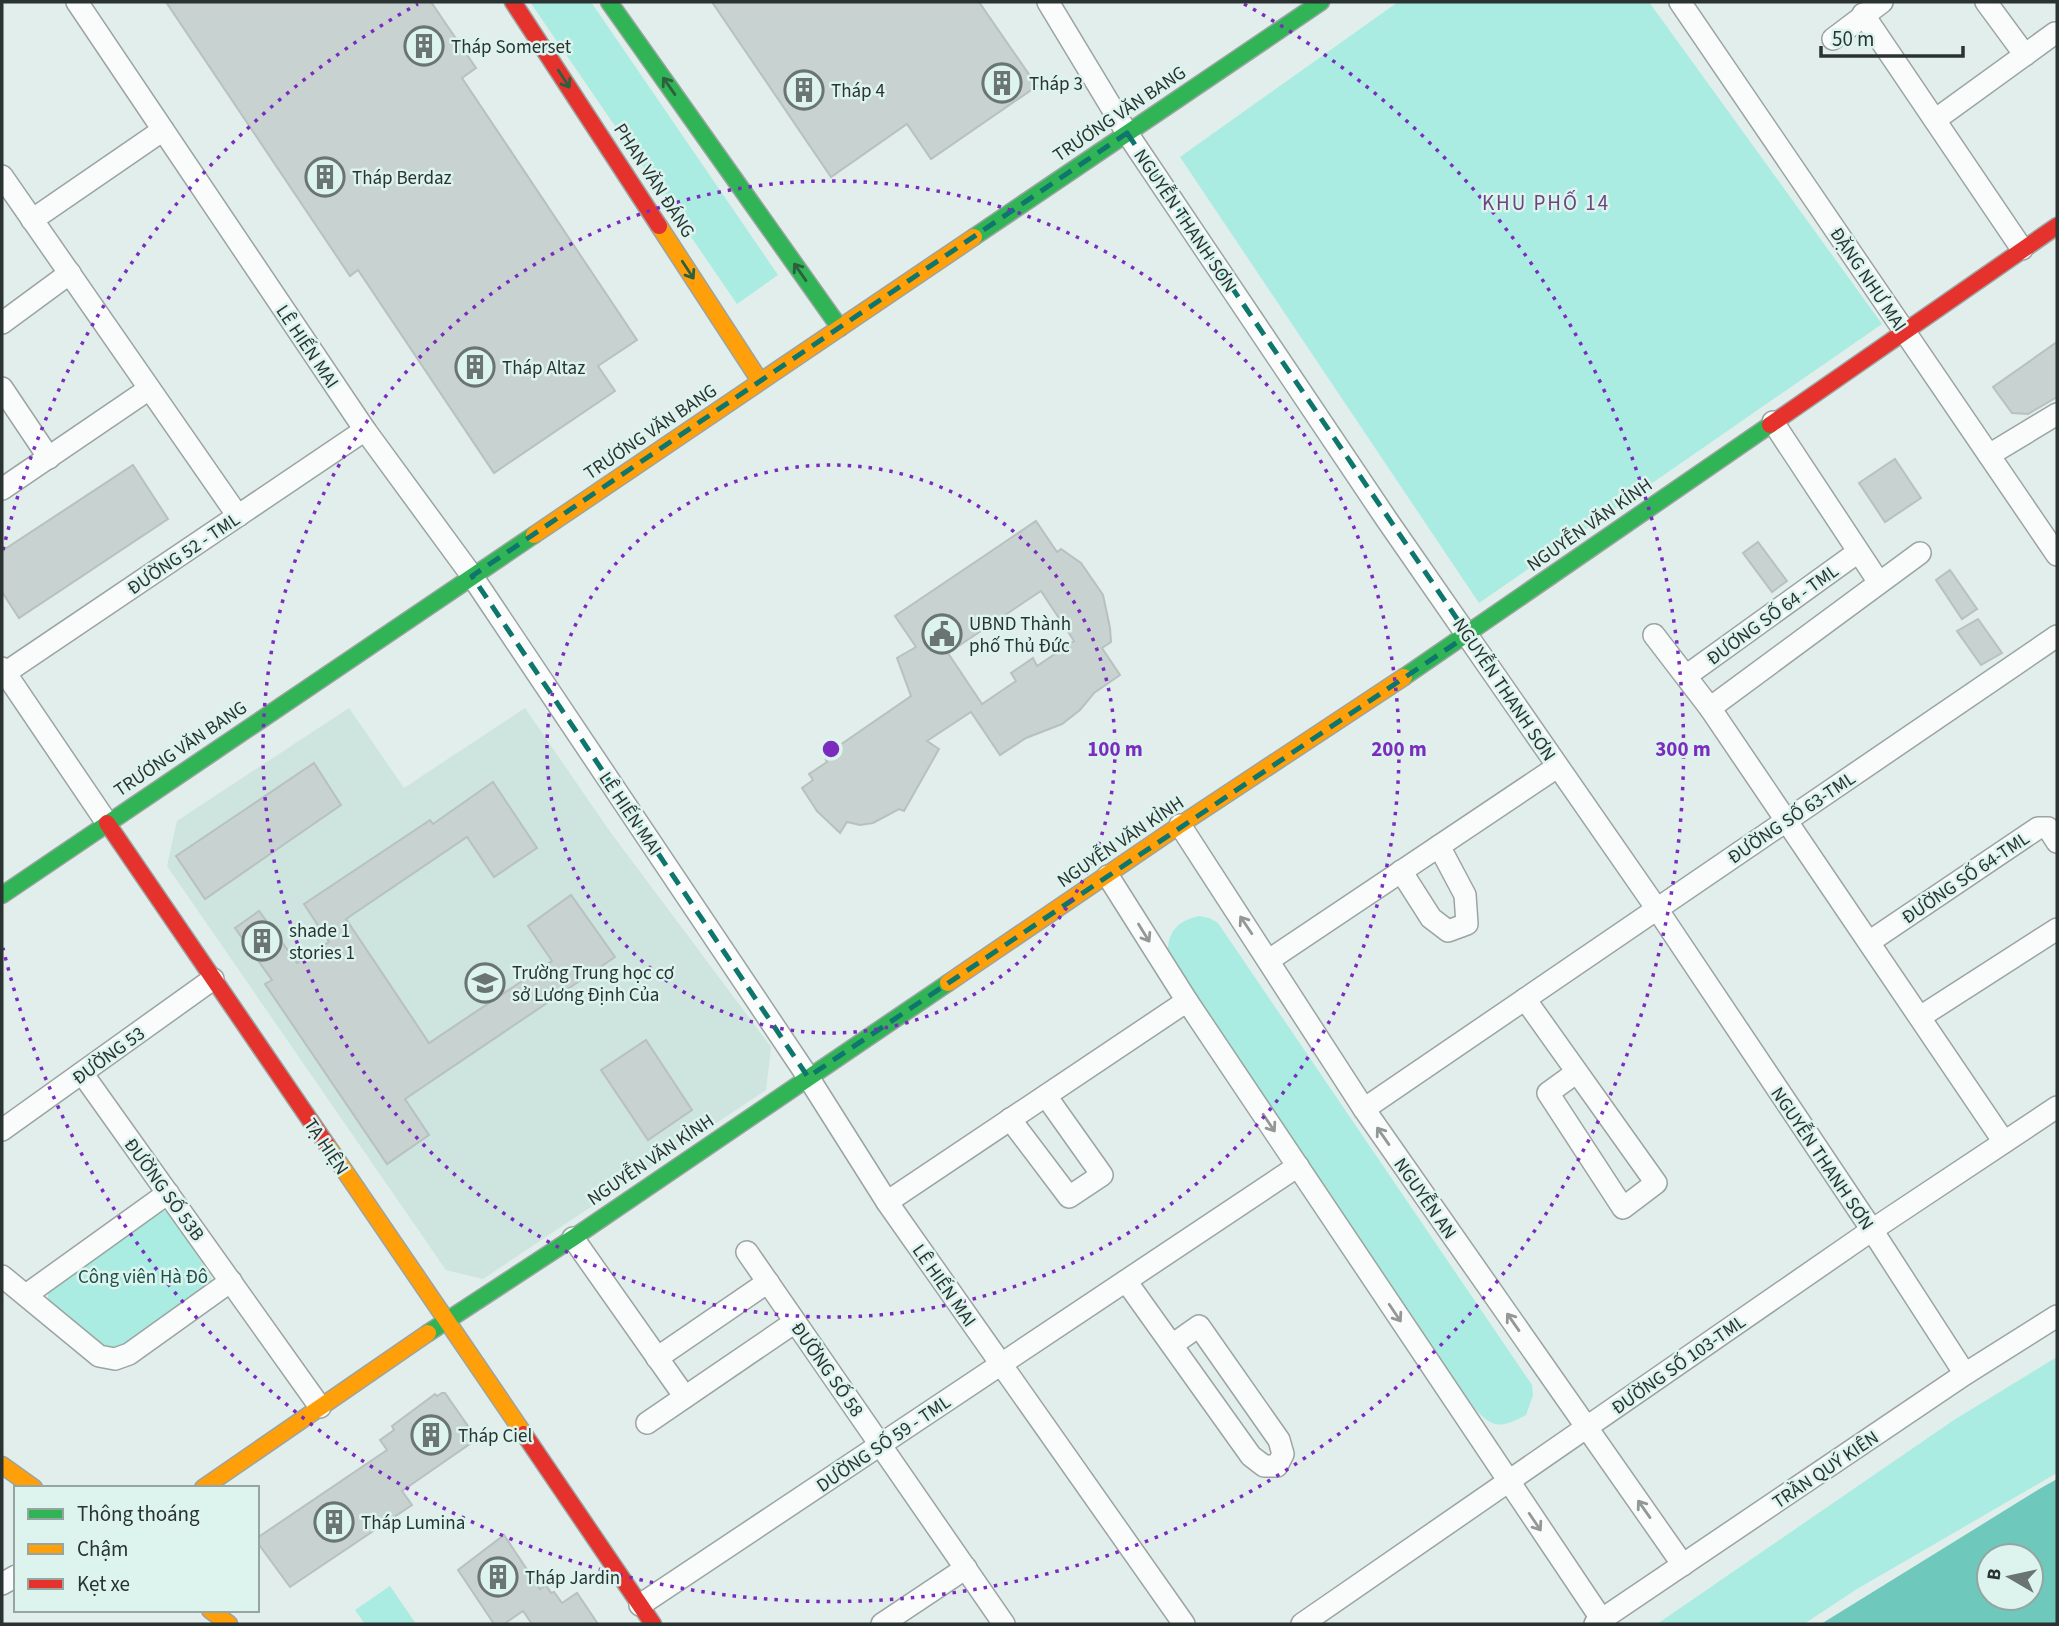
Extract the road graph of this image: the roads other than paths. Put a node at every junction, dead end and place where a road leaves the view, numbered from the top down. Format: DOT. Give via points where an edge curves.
graph roads {
  1 [pos="77,2"];
  2 [pos="513,2"];
  3 [pos="609,2"];
  4 [pos="1048,2"];
  5 [pos="1321,2"];
  6 [pos="1680,2"];
  7 [pos="1882,2"];
  8 [pos="1986,2"];
  9 [pos="1863,14"];
  10 [pos="2055,33"];
  11 [pos="1833,39"];
  12 [pos="2025,55"];
  13 [pos="1936,120"];
  14 [pos="163,130"];
  15 [pos="1128,133"];
  16 [pos="2,176"];
  17 [pos="32,220"];
  18 [pos="2057,226"];
  19 [pos="2022,249"];
  20 [pos="70,273"];
  21 [pos="2,323"];
  22 [pos="839,328"];
  23 [pos="1905,332"];
  24 [pos="760,381"];
  25 [pos="2,388"];
  26 [pos="149,389"];
  27 [pos="2057,414"];
  28 [pos="1773,422"];
  29 [pos="365,430"];
  30 [pos="1989,455"];
  31 [pos="50,458"];
  32 [pos="2,489"];
  33 [pos="238,516"];
  34 [pos="1858,552"];
  35 [pos="1920,552"];
  36 [pos="2057,555"];
  37 [pos="472,576"];
  38 [pos="1878,582"];
  39 [pos="1468,635"];
  40 [pos="1654,635"];
  41 [pos="2057,636"];
  42 [pos="3,672"];
  43 [pos="1686,676"];
  44 [pos="1710,708"];
  45 [pos="1558,767"];
  46 [pos="1786,821"];
  47 [pos="107,823"];
  48 [pos="1180,825"];
  49 [pos="2057,842"];
  50 [pos="1439,846"];
  51 [pos="1401,872"];
  52 [pos="1108,876"];
  53 [pos="2,895"];
  54 [pos="1657,909"];
  55 [pos="2057,929"];
  56 [pos="1869,942"];
  57 [pos="1269,960"];
  58 [pos="213,979"];
  59 [pos="1525,999"];
  60 [pos="1187,1001"];
  61 [pos="1920,1017"];
  62 [pos="1577,1072"];
  63 [pos="82,1073"];
  64 [pos="808,1077"];
  65 [pos="1046,1096"];
  66 [pos="2057,1107"];
  67 [pos="1364,1109"];
  68 [pos="1010,1119"];
  69 [pos="2,1130"];
  70 [pos="2004,1142"];
  71 [pos="1298,1166"];
  72 [pos="168,1194"];
  73 [pos="887,1202"];
  74 [pos="1872,1230"];
  75 [pos="573,1238"];
  76 [pos="747,1252"];
  77 [pos="2,1276"];
  78 [pos="231,1281"];
  79 [pos="1126,1281"];
  80 [pos="768,1282"];
  81 [pos="26,1296"];
  82 [pos="2057,1317"];
  83 [pos="446,1320"];
  84 [pos="795,1322"];
  85 [pos="1171,1345"];
  86 [pos="657,1358"];
  87 [pos="1000,1364"];
  88 [pos="1965,1374"];
  89 [pos="685,1397"];
  90 [pos="320,1407"];
  91 [pos="647,1423"];
  92 [pos="1587,1427"];
  93 [pos="880,1445"];
  94 [pos="2,1465"];
  95 [pos="1507,1480"];
  96 [pos="31,1486"];
  97 [pos="206,1486"];
  98 [pos="1683,1565"];
  99 [pos="966,1568"];
  100 [pos="640,1605"];
  101 [pos="213,1612"];
  102 [pos="1599,1622"];
  103 [pos="229,1624"];
  104 [pos="653,1624"];
  105 [pos="882,1624"];
  106 [pos="1004,1624"];
  107 [pos="1184,1624"];
  108 [pos="1302,1624"];
  1 -- 14 [label="street, LÊ HIẾN MAI"];
  2 -- 24 [label="street, PHAN VĂN ĐÁNG, one-way"];
  22 -- 3 [label="street, one-way"];
  4 -- 15 [label="street, NGUYỄN THANH SƠN"];
  5 -- 15 [label="street, TRƯƠNG VĂN BANG"];
  6 -- 23 [label="street, ĐẶNG NHƯ MAI"];
  7 -- 9 [label="street"];
  8 -- 12 [label="street"];
  9 -- 11 [label="street"];
  9 -- 13 [label="street"];
  10 -- 12 [label="street"];
  12 -- 13 [label="street"];
  13 -- 19 [label="street"];
  14 -- 17 [label="street"];
  14 -- 29 [label="street, LÊ HIẾN MAI"];
  15 -- 22 [label="street, TRƯƠNG VĂN BANG"];
  15 -- 39 [label="street, NGUYỄN THANH SƠN"];
  16 -- 17 [label="street"];
  17 -- 20 [label="street"];
  18 -- 19 [label="street, NGUYỄN VĂN KỈNH"];
  19 -- 23 [label="street, NGUYỄN VĂN KỈNH"];
  20 -- 21 [label="street"];
  20 -- 26 [label="street"];
  22 -- 24 [label="street, TRƯƠNG VĂN BANG"];
  23 -- 28 [label="street, NGUYỄN VĂN KỈNH"];
  23 -- 30 [label="street, ĐẶNG NHƯ MAI"];
  24 -- 37 [label="street, TRƯƠNG VĂN BANG"];
  25 -- 31 [label="street"];
  26 -- 31 [label="street"];
  26 -- 33 [label="street"];
  27 -- 30 [label="street"];
  28 -- 34 [label="street, ĐƯƠNG SỐ 64 - TML"];
  28 -- 39 [label="street, NGUYỄN VĂN KỈNH"];
  29 -- 33 [label="street, ĐƯỜNG 52 - TML"];
  29 -- 37 [label="street, LÊ HIẾN MAI"];
  30 -- 36 [label="street, ĐẶNG NHƯ MAI"];
  31 -- 32 [label="street"];
  33 -- 42 [label="street, ĐƯỜNG 52 - TML"];
  34 -- 38 [label="street, ĐƯƠNG SỐ 64 - TML"];
  34 -- 43 [label="street, ĐƯƠNG SỐ 64 - TML"];
  35 -- 38 [label="street, ĐƯƠNG SỐ 64 - TML"];
  37 -- 47 [label="street, TRƯƠNG VĂN BANG"];
  37 -- 64 [label="street, LÊ HIẾN MAI"];
  38 -- 44 [label="street, ĐƯƠNG SỐ 64 - TML"];
  39 -- 45 [label="street, NGUYỄN THANH SƠN"];
  39 -- 48 [label="street, NGUYỄN VĂN KỈNH"];
  40 -- 43 [label="street"];
  41 -- 46 [label="street, ĐƯỜNG SỐ 63-TML"];
  42 -- 47 [label="street, TẠ HIỆN"];
  43 -- 44 [label="street"];
  44 -- 46 [label="street"];
  45 -- 50 [label="street"];
  45 -- 54 [label="street, NGUYỄN THANH SƠN"];
  46 -- 54 [label="street, ĐƯỜNG SỐ 63-TML"];
  46 -- 56 [label="street"];
  47 -- 53 [label="street, TRƯƠNG VĂN BANG"];
  47 -- 58 [label="street, TẠ HIỆN"];
  48 -- 52 [label="street, NGUYỄN VĂN KỈNH"];
  57 -- 48 [label="street, NGUYỄN AN, one-way"];
  49 -- 56 [label="street, ĐƯỜNG SỐ 64-TML" via="2048,828 2038,828"];
  50 -- 51 [label="street"];
  50 -- 51 [label="street" via="1465,895 1468,923 1448,930 1430,918"];
  51 -- 57 [label="street"];
  52 -- 60 [label="street, one-way"];
  52 -- 64 [label="street, NGUYỄN VĂN KỈNH"];
  54 -- 59 [label="street, ĐƯỜNG SỐ 63-TML"];
  54 -- 74 [label="street, NGUYỄN THANH SƠN"];
  55 -- 61 [label="street"];
  56 -- 61 [label="street"];
  57 -- 67 [label="street, NGUYỄN AN"];
  58 -- 63 [label="street, ĐƯỜNG 53"];
  58 -- 83 [label="street, TẠ HIỆN"];
  59 -- 62 [label="street"];
  59 -- 67 [label="street, ĐƯỜNG SỐ 63-TML"];
  60 -- 65 [label="street"];
  60 -- 71 [label="street, one-way"];
  61 -- 70 [label="street"];
  62 -- 62 [label="street" via="1656,1183 1623,1208 1548,1093"];
  63 -- 69 [label="street, ĐƯỜNG 53"];
  63 -- 72 [label="street, ĐƯỜNG SỐ 53B"];
  64 -- 73 [label="street, LÊ HIẾN MAI"];
  64 -- 75 [label="street, NGUYỄN VĂN KỈNH"];
  65 -- 68 [label="street"];
  65 -- 68 [label="street" via="1102,1175 1069,1197"];
  66 -- 70 [label="street, ĐƯỜNG SỐ 103-TML"];
  92 -- 67 [label="street, NGUYỄN AN, one-way"];
  68 -- 73 [label="street"];
  70 -- 74 [label="street, ĐƯỜNG SỐ 103-TML"];
  71 -- 79 [label="street, DƯỜNG SỐ 59 - TML"];
  71 -- 95 [label="street, one-way"];
  72 -- 78 [label="street, ĐƯỜNG SỐ 53B"];
  72 -- 81 [label="street"];
  73 -- 87 [label="street, LÊ HIẾN MAI"];
  74 -- 88 [label="street, NGUYỄN THANH SƠN"];
  74 -- 92 [label="street, ĐƯỜNG SỐ 103-TML"];
  75 -- 83 [label="street, NGUYỄN VĂN KỈNH"];
  75 -- 86 [label="street"];
  76 -- 80 [label="street, ĐƯỜNG SỐ 58"];
  77 -- 81 [label="street"];
  78 -- 81 [label="street" via="129,1354 115,1359 99,1356"];
  78 -- 90 [label="street, ĐƯỜNG SỐ 53B"];
  79 -- 85 [label="street"];
  79 -- 87 [label="street, DƯỜNG SỐ 59 - TML"];
  80 -- 84 [label="street, ĐƯỜNG SỐ 58"];
  80 -- 86 [label="street"];
  82 -- 88 [label="street, TRẦN QUÝ KIÊN"];
  83 -- 90 [label="street, NGUYỄN VĂN KỈNH"];
  83 -- 100 [label="street, TẠ HIỆN"];
  84 -- 89 [label="street"];
  84 -- 93 [label="street, ĐƯỜNG SỐ 58"];
  85 -- 85 [label="street" via="1251,1457 1264,1466 1277,1466 1283,1454 1279,1440 1199,1326"];
  86 -- 89 [label="street"];
  87 -- 93 [label="street, DƯỜNG SỐ 59 - TML"];
  87 -- 107 [label="street, LÊ HIẾN MAI"];
  88 -- 98 [label="street, TRẦN QUÝ KIÊN"];
  89 -- 91 [label="street"];
  90 -- 97 [label="street, NGUYỄN VĂN KỈNH"];
  92 -- 95 [label="street, ĐƯỜNG SỐ 103-TML"];
  98 -- 92 [label="street, NGUYỄN AN, one-way"];
  93 -- 99 [label="street, ĐƯỜNG SỐ 58"];
  93 -- 100 [label="street, DƯỜNG SỐ 59 - TML"];
  94 -- 96 [label="street"];
  95 -- 102 [label="street, one-way"];
  95 -- 108 [label="street, ĐƯỜNG SỐ 103-TML"];
  98 -- 102 [label="street, TRẦN QUÝ KIÊN"];
  99 -- 105 [label="street"];
  99 -- 106 [label="street, ĐƯỜNG SỐ 58"];
  100 -- 104 [label="street, TẠ HIỆN"];
  101 -- 103 [label="street"];
}
